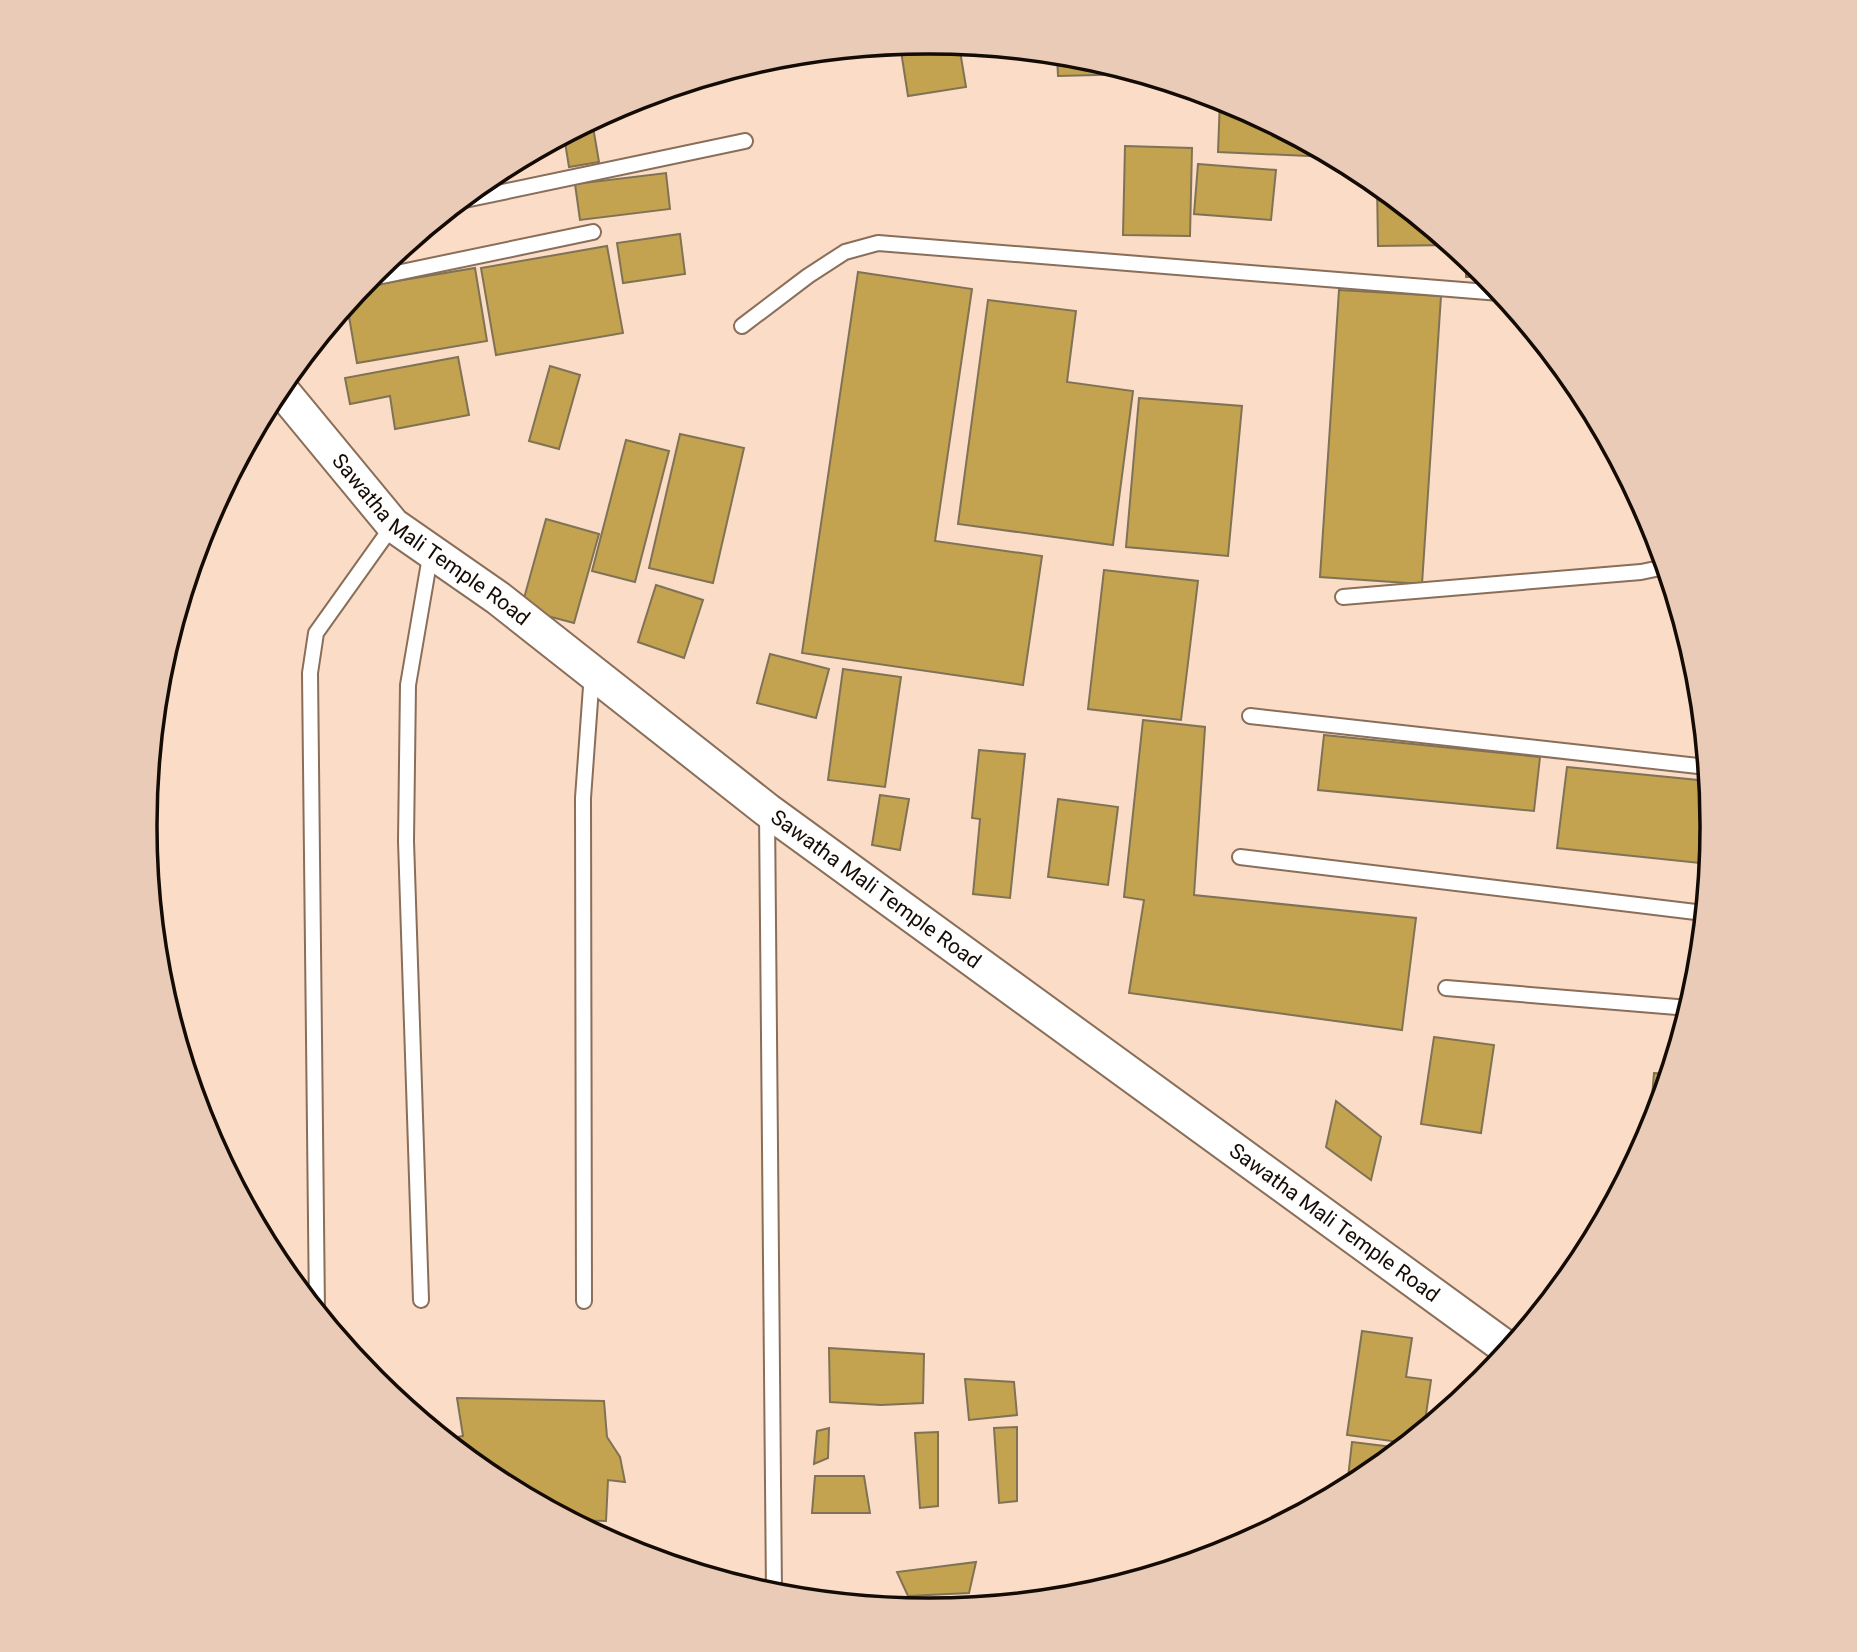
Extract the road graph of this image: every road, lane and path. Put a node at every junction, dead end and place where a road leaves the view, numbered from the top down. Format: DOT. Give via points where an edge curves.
graph roads {
  1 [pos="745,141"];
  2 [pos="484,196"];
  3 [pos="593,232"];
  4 [pos="389,275"];
  5 [pos="1485,292"];
  6 [pos="742,326"];
  7 [pos="287,397"];
  8 [pos="394,525"];
  9 [pos="431,551"];
  10 [pos="1656,569"];
  11 [pos="1343,597"];
  12 [pos="592,673"];
  13 [pos="1250,716"];
  14 [pos="1698,767"];
  15 [pos="767,810"];
  16 [pos="1240,857"];
  17 [pos="1695,912"];
  18 [pos="1446,988"];
  19 [pos="1678,1007"];
  20 [pos="317,1297"];
  21 [pos="421,1300"];
  22 [pos="584,1301"];
  23 [pos="1501,1344"];
  24 [pos="774,1582"];
  1 -- 2 [label="lane"];
  3 -- 4 [label="lane"];
  5 -- 6 [label="lane" via="878,243 845,252"];
  7 -- 8 [label="street, Sawatha Mali Temple Road"];
  8 -- 9 [label="street, Sawatha Mali Temple Road"];
  8 -- 20 [label="lane" via="316,633 310,673"];
  9 -- 12 [label="street, Sawatha Mali Temple Road"];
  9 -- 21 [label="lane" via="408,685"];
  10 -- 11 [label="lane"];
  12 -- 15 [label="street, Sawatha Mali Temple Road"];
  12 -- 22 [label="lane" via="583,797"];
  13 -- 14 [label="lane"];
  15 -- 23 [label="street, Sawatha Mali Temple Road"];
  15 -- 24 [label="lane"];
  16 -- 17 [label="lane"];
  18 -- 19 [label="lane"];
}
